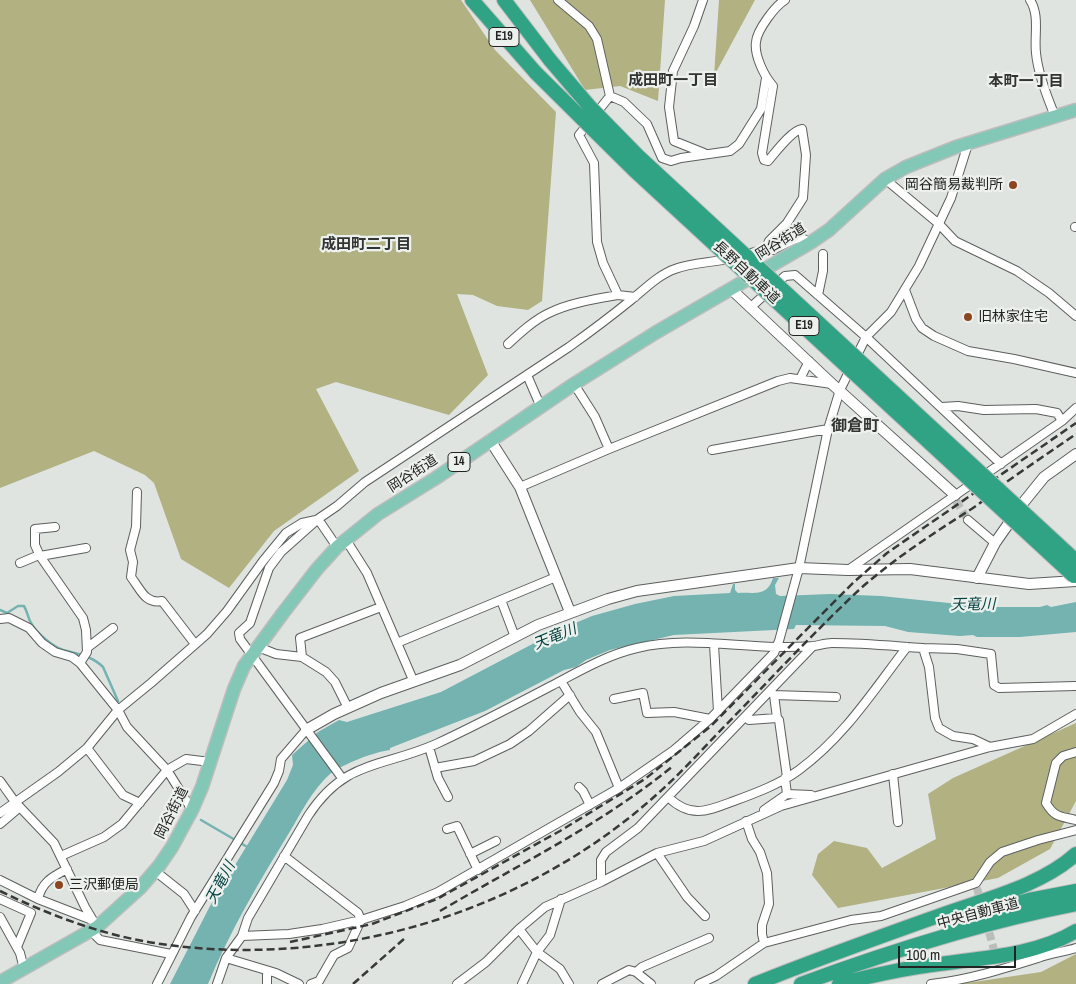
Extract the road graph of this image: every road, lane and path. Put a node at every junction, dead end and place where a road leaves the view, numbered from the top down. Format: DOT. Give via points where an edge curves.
graph roads {
  1 [pos="472,0"];
  2 [pos="504,0"];
  3 [pos="558,0"];
  4 [pos="703,0"];
  5 [pos="785,0"];
  6 [pos="1030,0"];
  7 [pos="766,78"];
  8 [pos="610,96"];
  9 [pos="1076,110"];
  10 [pos="1055,116"];
  11 [pos="968,144"];
  12 [pos="706,154"];
  13 [pos="886,179"];
  14 [pos="940,224"];
  15 [pos="810,243"];
  16 [pos="766,249"];
  17 [pos="823,254"];
  18 [pos="731,289"];
  19 [pos="905,290"];
  20 [pos="618,295"];
  21 [pos="818,295"];
  22 [pos="635,297"];
  23 [pos="752,307"];
  24 [pos="1076,316"];
  25 [pos="866,337"];
  26 [pos="508,344"];
  27 [pos="809,361"];
  28 [pos="1076,373"];
  29 [pos="527,374"];
  30 [pos="800,380"];
  31 [pos="574,384"];
  32 [pos="836,387"];
  33 [pos="540,406"];
  34 [pos="942,407"];
  35 [pos="1076,408"];
  36 [pos="1062,421"];
  37 [pos="828,429"];
  38 [pos="490,440"];
  39 [pos="609,449"];
  40 [pos="712,450"];
  41 [pos="1076,454"];
  42 [pos="1001,464"];
  43 [pos="520,487"];
  44 [pos="137,492"];
  45 [pos="955,498"];
  46 [pos="318,519"];
  47 [pos="968,520"];
  48 [pos="55,527"];
  49 [pos="995,543"];
  50 [pos="342,544"];
  51 [pos="86,548"];
  52 [pos="40,555"];
  53 [pos="1076,561"];
  54 [pos="20,562"];
  55 [pos="848,570"];
  56 [pos="798,572"];
  57 [pos="556,577"];
  58 [pos="976,578"];
  59 [pos="1076,579"];
  60 [pos="501,600"];
  61 [pos="381,607"];
  62 [pos="570,612"];
  63 [pos="0,619"];
  64 [pos="113,628"];
  65 [pos="514,637"];
  66 [pos="397,643"];
  67 [pos="195,644"];
  68 [pos="778,644"];
  69 [pos="714,645"];
  70 [pos="813,646"];
  71 [pos="906,647"];
  72 [pos="87,648"];
  73 [pos="923,648"];
  74 [pos="255,651"];
  75 [pos="302,657"];
  76 [pos="80,663"];
  77 [pos="413,680"];
  78 [pos="561,681"];
  79 [pos="1076,686"];
  80 [pos="772,693"];
  81 [pos="570,695"];
  82 [pos="836,697"];
  83 [pos="614,699"];
  84 [pos="348,708"];
  85 [pos="118,710"];
  86 [pos="718,711"];
  87 [pos="1076,714"];
  88 [pos="745,717"];
  89 [pos="777,718"];
  90 [pos="710,720"];
  91 [pos="308,732"];
  92 [pos="429,747"];
  93 [pos="990,747"];
  94 [pos="87,748"];
  95 [pos="1076,752"];
  96 [pos="210,762"];
  97 [pos="435,768"];
  98 [pos="167,770"];
  99 [pos="893,774"];
  100 [pos="340,776"];
  101 [pos="786,778"];
  102 [pos="0,781"];
  103 [pos="579,788"];
  104 [pos="619,788"];
  105 [pos="788,794"];
  106 [pos="814,796"];
  107 [pos="448,797"];
  108 [pos="668,797"];
  109 [pos="140,803"];
  110 [pos="17,805"];
  111 [pos="590,805"];
  112 [pos="192,810"];
  113 [pos="0,813"];
  114 [pos="762,814"];
  115 [pos="1076,820"];
  116 [pos="746,821"];
  117 [pos="898,822"];
  118 [pos="0,824"];
  119 [pos="447,829"];
  120 [pos="1076,830"];
  121 [pos="496,842"];
  122 [pos="470,854"];
  123 [pos="657,854"];
  124 [pos="1076,854"];
  125 [pos="61,856"];
  126 [pos="284,856"];
  127 [pos="67,869"];
  128 [pos="478,870"];
  129 [pos="155,871"];
  130 [pos="0,880"];
  131 [pos="601,882"];
  132 [pos="1076,891"];
  133 [pos="561,898"];
  134 [pos="0,899"];
  135 [pos="38,899"];
  136 [pos="1076,904"];
  137 [pos="195,911"];
  138 [pos="705,916"];
  139 [pos="0,917"];
  140 [pos="361,920"];
  141 [pos="93,926"];
  142 [pos="519,929"];
  143 [pos="1076,931"];
  144 [pos="242,936"];
  145 [pos="709,938"];
  146 [pos="764,943"];
  147 [pos="17,947"];
  148 [pos="1076,948"];
  149 [pos="537,952"];
  150 [pos="171,954"];
  151 [pos="226,958"];
  152 [pos="24,969"];
  153 [pos="267,971"];
  154 [pos="636,972"];
  155 [pos="718,980"];
  156 [pos="0,982"];
  157 [pos="156,984"];
  158 [pos="217,984"];
  159 [pos="267,984"];
  160 [pos="299,984"];
  161 [pos="311,984"];
  162 [pos="457,984"];
  163 [pos="522,984"];
  164 [pos="569,984"];
  165 [pos="602,984"];
  166 [pos="651,984"];
  167 [pos="699,984"];
  168 [pos="755,984"];
  169 [pos="769,984"];
  170 [pos="801,984"];
  171 [pos="839,984"];
  172 [pos="931,984"];
  1 -- 59 [label="highway, 長野自動車道 / E19, bridge" via="536,73 641,176"];
  2 -- 53 [label="highway, 長野自動車道 / E19, bridge" via="590,107 638,156"];
  3 -- 8 [label="street" via="589,26 597,38"];
  4 -- 12 [label="street" via="673,71 670,107 674,141"];
  5 -- 7 [label="street" via="768,17 755,43"];
  6 -- 10 [label="street" via="1036,17 1039,68"];
  7 -- 12 [label="street" via="761,108 739,144 730,151"];
  7 -- 16 [label="street" via="773,86 763,140 764,160 768,162 797,130 804,133 806,156 803,198"];
  8 -- 12 [label="street" via="624,102 647,124 662,158 671,161"];
  8 -- 20 [label="street" via="579,135 594,163 597,242"];
  9 -- 10 [label="main road, 岡谷街道 / 14"];
  10 -- 11 [label="main road, 岡谷街道 / 14"];
  11 -- 13 [label="main road, 岡谷街道 / 14" via="934,154"];
  11 -- 14 [label="street"];
  13 -- 14 [label="street"];
  13 -- 15 [label="main road, 岡谷街道 / 14"];
  14 -- 19 [label="street"];
  14 -- 24 [label="street" via="955,241 1016,271"];
  15 -- 16 [label="street" via="802,238 773,250"];
  15 -- 18 [label="main road, 岡谷街道 / 14"];
  16 -- 22 [label="street" via="674,269"];
  17 -- 21 [label="street"];
  18 -- 23 [label="street"];
  18 -- 31 [label="main road, 岡谷街道 / 14"];
  19 -- 25 [label="street" via="891,312"];
  19 -- 28 [label="street" via="916,319 934,336 968,351"];
  20 -- 22 [label="street"];
  20 -- 26 [label="street" via="548,313"];
  21 -- 23 [label="street" via="795,275 786,276"];
  21 -- 25 [label="street"];
  22 -- 29 [label="street" via="585,336"];
  23 -- 27 [label="street"];
  25 -- 32 [label="street"];
  25 -- 34 [label="street"];
  27 -- 30 [label="street"];
  27 -- 32 [label="street"];
  29 -- 33 [label="street"];
  29 -- 46 [label="street" via="389,465"];
  30 -- 32 [label="street"];
  30 -- 39 [label="street" via="778,381"];
  31 -- 33 [label="main road, 岡谷街道 / 14"];
  31 -- 39 [label="street" via="595,417"];
  32 -- 37 [label="street"];
  32 -- 45 [label="street"];
  33 -- 38 [label="main road, 岡谷街道 / 14"];
  34 -- 36 [label="street" via="1036,409 1057,413"];
  34 -- 42 [label="street"];
  35 -- 36 [label="street"];
  36 -- 42 [label="street"];
  37 -- 40 [label="street"];
  37 -- 56 [label="street"];
  38 -- 43 [label="street"];
  38 -- 50 [label="main road, 岡谷街道 / 14" via="378,514"];
  39 -- 43 [label="street"];
  41 -- 49 [label="street" via="1044,478"];
  42 -- 45 [label="street"];
  43 -- 57 [label="street"];
  44 -- 67 [label="street" via="137,520 130,550 131,577 149,600 162,600"];
  45 -- 55 [label="street"];
  46 -- 50 [label="street"];
  46 -- 67 [label="street" via="302,523 286,533 227,611"];
  46 -- 74 [label="street" via="281,552 270,568 250,623 239,633 240,639"];
  47 -- 49 [label="street"];
  48 -- 52 [label="street" via="35,529 35,545"];
  49 -- 58 [label="street"];
  50 -- 61 [label="street" via="367,573"];
  50 -- 74 [label="main road, 岡谷街道 / 14" via="317,569"];
  51 -- 52 [label="street"];
  52 -- 54 [label="street"];
  52 -- 72 [label="street" via="83,618"];
  55 -- 56 [label="street"];
  55 -- 58 [label="street" via="910,569"];
  56 -- 62 [label="street" via="637,591"];
  56 -- 68 [label="street"];
  57 -- 60 [label="street"];
  57 -- 62 [label="street"];
  58 -- 59 [label="street" via="1029,584"];
  60 -- 65 [label="street"];
  60 -- 66 [label="street"];
  61 -- 66 [label="street"];
  61 -- 75 [label="street" via="300,638"];
  62 -- 65 [label="street"];
  63 -- 76 [label="street" via="9,618 29,628 48,648"];
  64 -- 72 [label="street"];
  65 -- 77 [label="street" via="460,664"];
  66 -- 77 [label="street"];
  67 -- 85 [label="street"];
  68 -- 69 [label="street"];
  68 -- 70 [label="street"];
  68 -- 86 [label="street" via="774,653"];
  69 -- 78 [label="street" via="697,642 637,648 603,659"];
  69 -- 86 [label="street"];
  70 -- 71 [label="street" via="829,643"];
  70 -- 80 [label="street"];
  71 -- 73 [label="street"];
  71 -- 101 [label="street" via="840,734"];
  72 -- 76 [label="street"];
  73 -- 79 [label="street" via="991,654 994,685 999,688"];
  73 -- 93 [label="street" via="939,728 953,736"];
  74 -- 75 [label="street"];
  74 -- 91 [label="street"];
  74 -- 96 [label="main road, 岡谷街道 / 14" via="234,689"];
  75 -- 84 [label="street" via="326,672"];
  76 -- 85 [label="street"];
  77 -- 84 [label="street"];
  78 -- 81 [label="street"];
  78 -- 92 [label="street"];
  80 -- 82 [label="street"];
  80 -- 88 [label="street"];
  80 -- 89 [label="street"];
  81 -- 97 [label="street" via="510,744 474,761"];
  81 -- 104 [label="street" via="596,732"];
  83 -- 90 [label="street" via="644,693 647,713 674,712"];
  84 -- 91 [label="street" via="319,721"];
  85 -- 94 [label="street"];
  85 -- 98 [label="street" via="127,727"];
  86 -- 90 [label="street"];
  87 -- 93 [label="street" via="1034,739"];
  88 -- 89 [label="street" via="749,720"];
  88 -- 108 [label="street"];
  89 -- 101 [label="street"];
  90 -- 104 [label="street"];
  91 -- 100 [label="street"];
  91 -- 137 [label="street" via="281,759 274,783"];
  92 -- 97 [label="street"];
  92 -- 100 [label="street"];
  93 -- 99 [label="street"];
  94 -- 109 [label="street" via="123,794"];
  94 -- 110 [label="street"];
  95 -- 115 [label="street" via="1063,756 1056,763 1046,803 1052,814"];
  96 -- 98 [label="street" via="186,759"];
  96 -- 112 [label="main road, 岡谷街道 / 14"];
  97 -- 107 [label="street"];
  98 -- 109 [label="street"];
  98 -- 112 [label="street"];
  99 -- 106 [label="street"];
  99 -- 117 [label="street"];
  100 -- 126 [label="street" via="319,799"];
  101 -- 105 [label="street"];
  101 -- 108 [label="street" via="758,792 702,811 678,807"];
  102 -- 110 [label="street"];
  103 -- 111 [label="street"];
  104 -- 111 [label="street"];
  105 -- 106 [label="street"];
  105 -- 114 [label="street" via="765,808"];
  106 -- 114 [label="street"];
  108 -- 131 [label="street" via="638,828 606,852 601,860"];
  109 -- 125 [label="street" via="122,824 104,837"];
  110 -- 113 [label="street"];
  110 -- 118 [label="street"];
  110 -- 125 [label="street" via="54,843"];
  111 -- 128 [label="street"];
  112 -- 129 [label="main road, 岡谷街道 / 14"];
  114 -- 116 [label="street"];
  116 -- 123 [label="street" via="704,841"];
  116 -- 146 [label="street" via="767,873 769,904 762,925"];
  119 -- 122 [label="street" via="457,826"];
  120 -- 146 [label="street" via="1002,852 990,862 976,886 881,916 851,920"];
  121 -- 122 [label="street"];
  122 -- 128 [label="street"];
  123 -- 131 [label="street"];
  123 -- 138 [label="street" via="687,897"];
  124 -- 168 [label="highway" via="1040,878"];
  125 -- 127 [label="street"];
  126 -- 140 [label="street" via="358,913"];
  126 -- 144 [label="street" via="248,918"];
  127 -- 135 [label="street" via="48,878"];
  127 -- 141 [label="street"];
  128 -- 140 [label="street" via="438,892"];
  129 -- 137 [label="street" via="184,894"];
  129 -- 141 [label="main road, 岡谷街道 / 14" via="140,888"];
  130 -- 135 [label="street"];
  131 -- 133 [label="street"];
  132 -- 169 [label="highway, 中央自動車道" via="948,921"];
  133 -- 142 [label="street"];
  133 -- 149 [label="street" via="550,935"];
  134 -- 147 [label="street" via="31,913"];
  135 -- 141 [label="street"];
  136 -- 170 [label="highway, 中央自動車道" via="945,936 874,957"];
  137 -- 150 [label="street"];
  139 -- 147 [label="street"];
  140 -- 144 [label="street" via="289,934"];
  140 -- 161 [label="street" via="348,948 334,956 319,981"];
  141 -- 150 [label="street" via="100,940"];
  141 -- 152 [label="main road, 岡谷街道 / 14"];
  142 -- 149 [label="street"];
  142 -- 162 [label="street" via="486,962"];
  143 -- 171 [label="highway" via="1026,950 904,969"];
  144 -- 151 [label="street"];
  145 -- 154 [label="street"];
  146 -- 155 [label="street"];
  147 -- 152 [label="street"];
  148 -- 172 [label="street" via="1019,965 999,966 986,974 955,982"];
  149 -- 163 [label="street"];
  149 -- 164 [label="street" via="560,968"];
  150 -- 157 [label="street"];
  151 -- 153 [label="street"];
  151 -- 158 [label="street"];
  152 -- 156 [label="main road, 岡谷街道 / 14"];
  153 -- 159 [label="street"];
  153 -- 160 [label="street"];
  154 -- 165 [label="street" via="629,970"];
  154 -- 166 [label="street"];
  155 -- 167 [label="street"];
}
